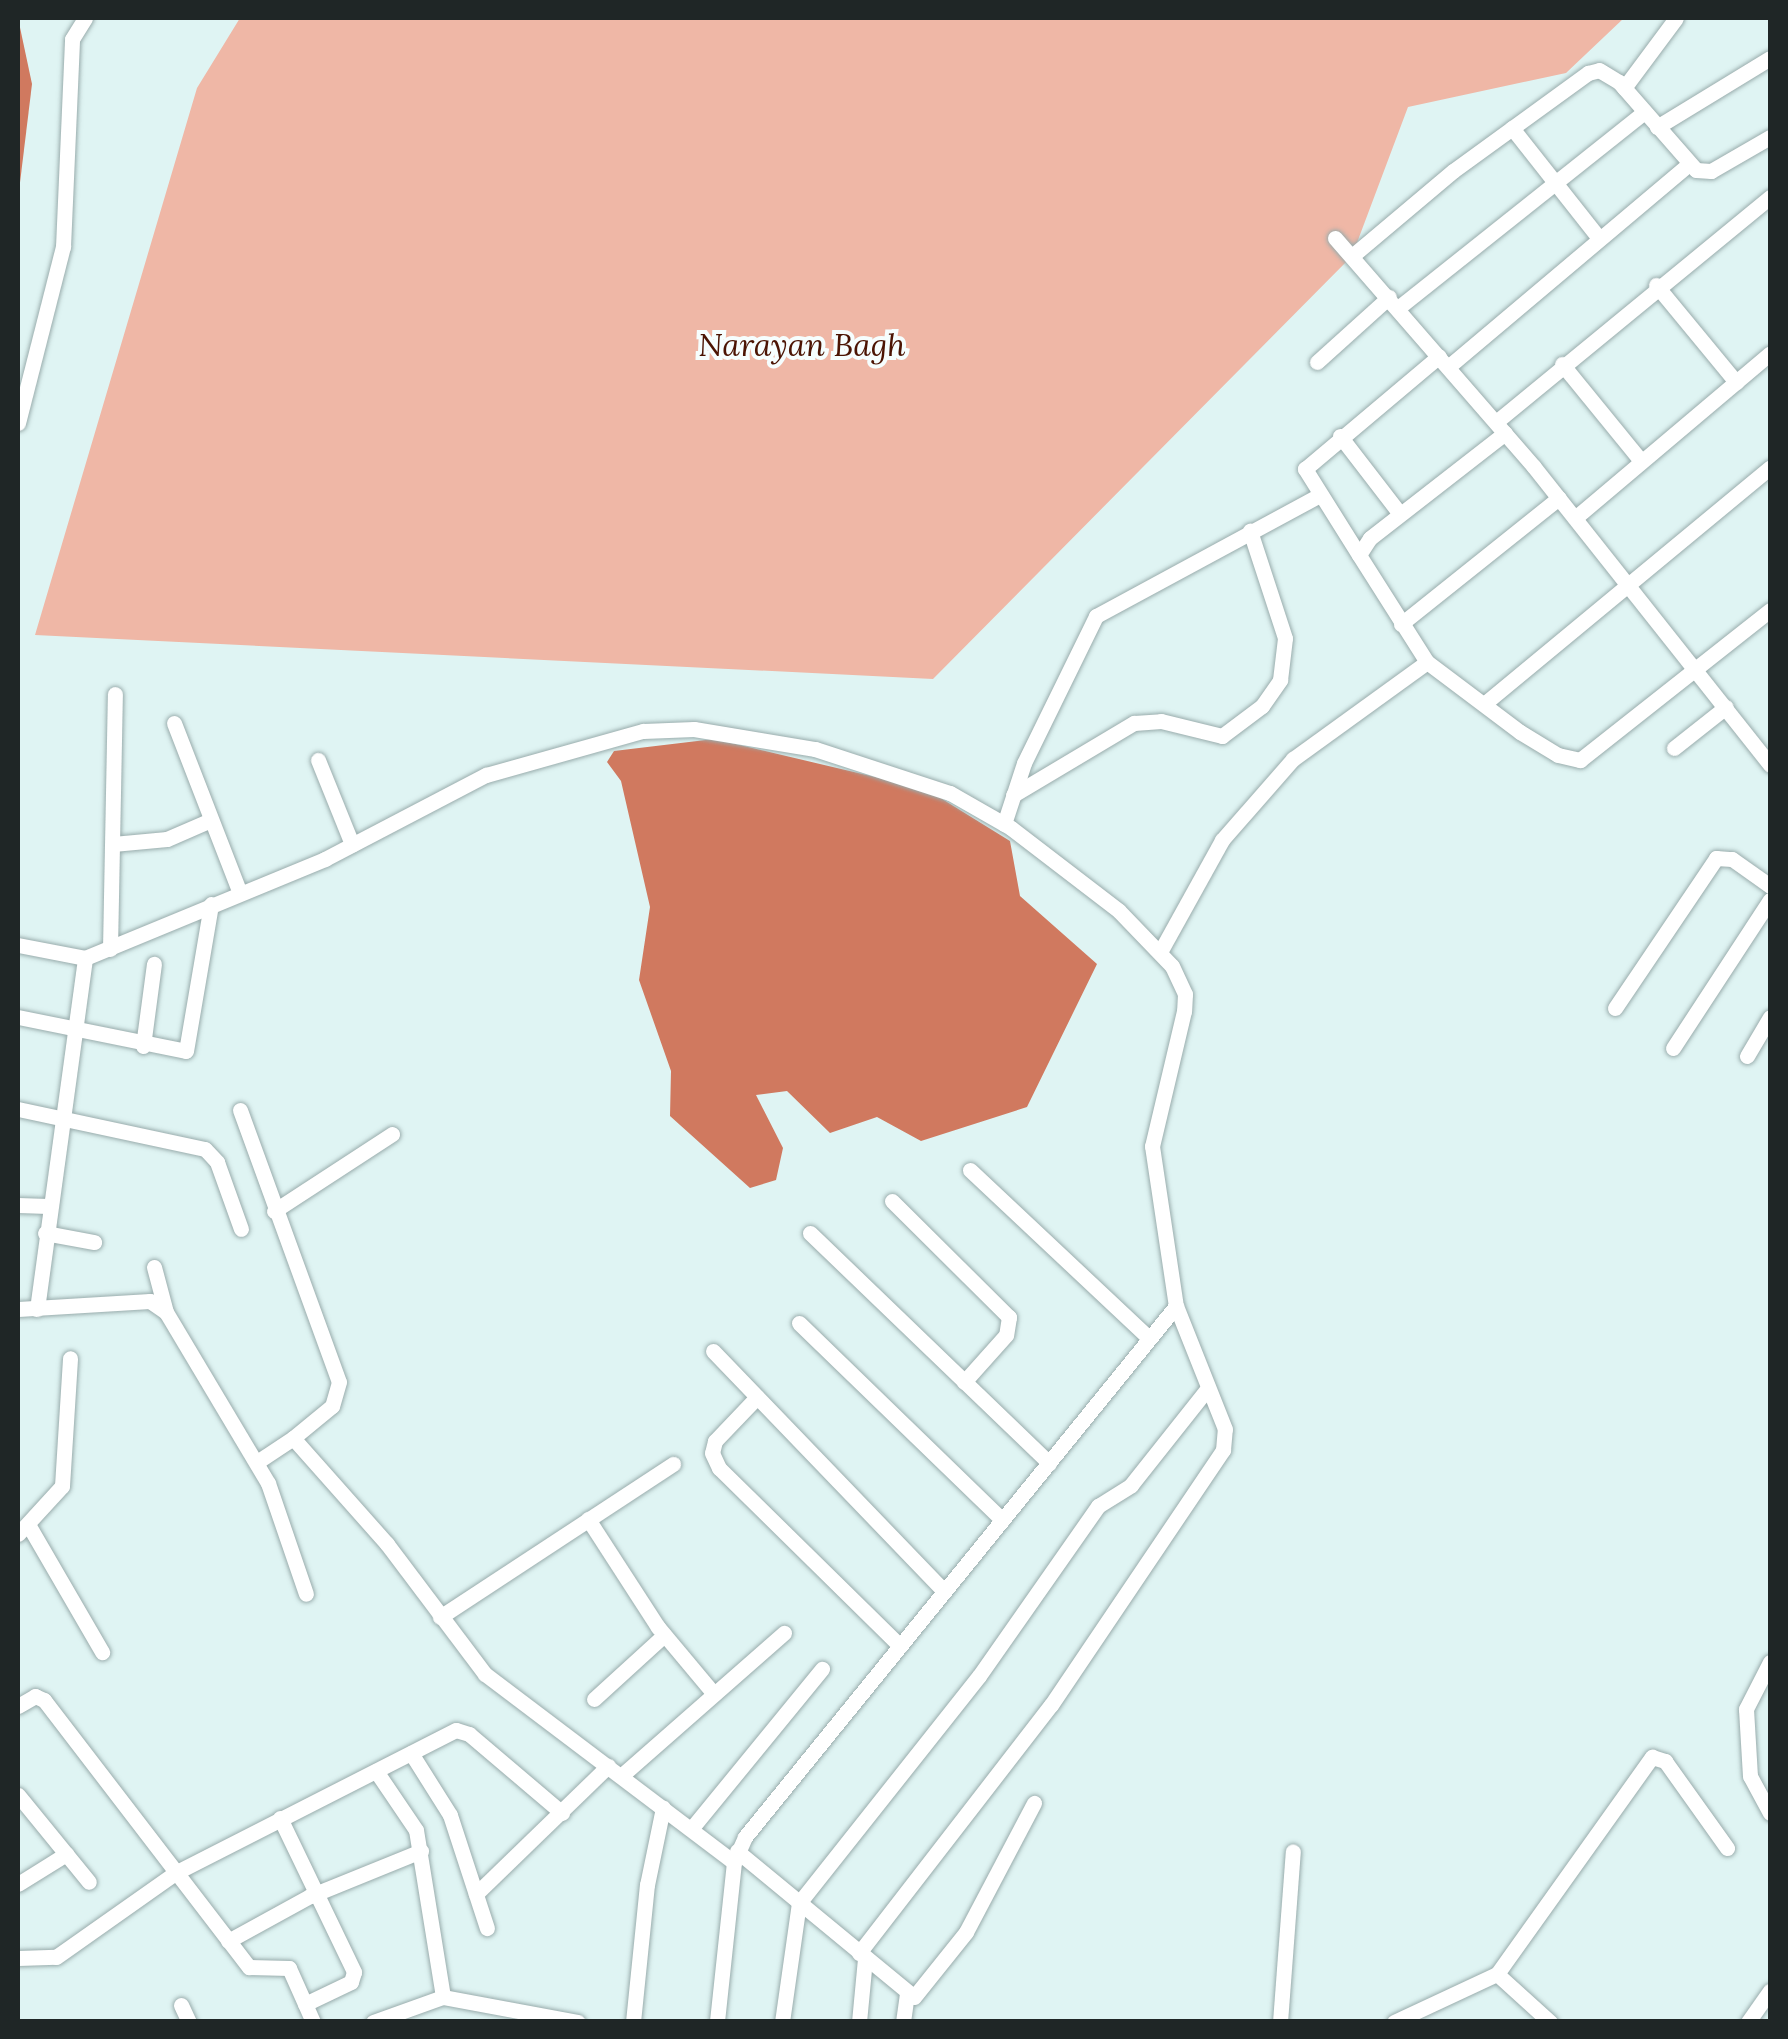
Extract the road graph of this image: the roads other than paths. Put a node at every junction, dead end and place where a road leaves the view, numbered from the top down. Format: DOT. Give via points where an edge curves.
graph roads {
  1 [pos="85,18"];
  2 [pos="1676,18"];
  3 [pos="1770,58"];
  4 [pos="1624,88"];
  5 [pos="1644,112"];
  6 [pos="1658,127"];
  7 [pos="1512,128"];
  8 [pos="1770,137"];
  9 [pos="1689,164"];
  10 [pos="1555,183"];
  11 [pos="1770,197"];
  12 [pos="1335,238"];
  13 [pos="1599,238"];
  14 [pos="1352,256"];
  15 [pos="1656,285"];
  16 [pos="1394,303"];
  17 [pos="1770,353"];
  18 [pos="1444,361"];
  19 [pos="1317,362"];
  20 [pos="1562,364"];
  21 [pos="1736,382"];
  22 [pos="18,424"];
  23 [pos="1500,428"];
  24 [pos="1340,436"];
  25 [pos="1641,461"];
  26 [pos="1770,467"];
  27 [pos="1318,496"];
  28 [pos="1559,498"];
  29 [pos="1400,514"];
  30 [pos="1575,518"];
  31 [pos="1250,530"];
  32 [pos="1359,555"];
  33 [pos="1630,586"];
  34 [pos="1770,610"];
  35 [pos="1400,624"];
  36 [pos="1427,662"];
  37 [pos="1697,670"];
  38 [pos="115,694"];
  39 [pos="1484,704"];
  40 [pos="1726,708"];
  41 [pos="174,723"];
  42 [pos="1674,748"];
  43 [pos="1768,755"];
  44 [pos="318,760"];
  45 [pos="1014,795"];
  46 [pos="211,820"];
  47 [pos="1004,824"];
  48 [pos="113,844"];
  49 [pos="352,844"];
  50 [pos="1770,886"];
  51 [pos="240,892"];
  52 [pos="1770,900"];
  53 [pos="211,904"];
  54 [pos="18,946"];
  55 [pos="110,948"];
  56 [pos="1160,952"];
  57 [pos="86,958"];
  58 [pos="154,964"];
  59 [pos="1615,1008"];
  60 [pos="18,1017"];
  61 [pos="1770,1017"];
  62 [pos="74,1027"];
  63 [pos="143,1046"];
  64 [pos="1673,1048"];
  65 [pos="1747,1056"];
  66 [pos="18,1109"];
  67 [pos="240,1110"];
  68 [pos="60,1117"];
  69 [pos="392,1134"];
  70 [pos="970,1170"];
  71 [pos="892,1201"];
  72 [pos="18,1205"];
  73 [pos="48,1206"];
  74 [pos="274,1211"];
  75 [pos="242,1229"];
  76 [pos="45,1232"];
  77 [pos="810,1233"];
  78 [pos="94,1242"];
  79 [pos="154,1267"];
  80 [pos="1176,1306"];
  81 [pos="18,1309"];
  82 [pos="37,1309"];
  83 [pos="166,1312"];
  84 [pos="799,1323"];
  85 [pos="1150,1338"];
  86 [pos="713,1351"];
  87 [pos="70,1358"];
  88 [pos="964,1382"];
  89 [pos="1208,1388"];
  90 [pos="757,1397"];
  91 [pos="294,1438"];
  92 [pos="256,1462"];
  93 [pos="1049,1463"];
  94 [pos="674,1464"];
  95 [pos="588,1519"];
  96 [pos="1002,1520"];
  97 [pos="23,1530"];
  98 [pos="944,1591"];
  99 [pos="306,1594"];
  100 [pos="440,1617"];
  101 [pos="784,1632"];
  102 [pos="664,1634"];
  103 [pos="900,1646"];
  104 [pos="102,1652"];
  105 [pos="1770,1662"];
  106 [pos="822,1669"];
  107 [pos="714,1694"];
  108 [pos="594,1700"];
  109 [pos="18,1706"];
  110 [pos="411,1753"];
  111 [pos="376,1770"];
  112 [pos="614,1771"];
  113 [pos="1763,1792"];
  114 [pos="18,1795"];
  115 [pos="1034,1803"];
  116 [pos="664,1808"];
  117 [pos="562,1813"];
  118 [pos="1770,1813"];
  119 [pos="280,1818"];
  120 [pos="691,1830"];
  121 [pos="1727,1848"];
  122 [pos="421,1851"];
  123 [pos="1293,1851"];
  124 [pos="66,1854"];
  125 [pos="736,1856"];
  126 [pos="176,1873"];
  127 [pos="89,1882"];
  128 [pos="18,1884"];
  129 [pos="318,1893"];
  130 [pos="476,1894"];
  131 [pos="798,1904"];
  132 [pos="487,1928"];
  133 [pos="228,1941"];
  134 [pos="862,1956"];
  135 [pos="18,1958"];
  136 [pos="1497,1974"];
  137 [pos="1770,1990"];
  138 [pos="907,1994"];
  139 [pos="442,1997"];
  140 [pos="305,2004"];
  141 [pos="181,2006"];
  142 [pos="538,2018"];
  143 [pos="383,2019"];
  144 [pos="1755,2019"];
  145 [pos="188,2022"];
  146 [pos="313,2022"];
  147 [pos="578,2022"];
  148 [pos="633,2022"];
  149 [pos="717,2022"];
  150 [pos="782,2022"];
  151 [pos="858,2022"];
  152 [pos="903,2022"];
  153 [pos="1280,2022"];
  154 [pos="1394,2022"];
  155 [pos="1550,2022"];
  1 -- 22 [label="street" via="72,39 63,248"];
  2 -- 4 [label="street"];
  3 -- 6 [label="street"];
  4 -- 5 [label="street"];
  4 -- 7 [label="street" via="1609,74 1588,73"];
  5 -- 6 [label="street"];
  5 -- 10 [label="street"];
  6 -- 9 [label="street"];
  7 -- 10 [label="street"];
  7 -- 14 [label="street"];
  8 -- 9 [label="street" via="1711,170"];
  9 -- 13 [label="street"];
  10 -- 13 [label="street"];
  10 -- 16 [label="street"];
  11 -- 15 [label="street"];
  12 -- 14 [label="street"];
  13 -- 18 [label="street"];
  14 -- 16 [label="street"];
  15 -- 20 [label="street"];
  15 -- 21 [label="street"];
  16 -- 18 [label="street"];
  16 -- 19 [label="street"];
  17 -- 21 [label="street"];
  18 -- 23 [label="street"];
  18 -- 24 [label="street"];
  20 -- 23 [label="street"];
  20 -- 25 [label="street"];
  21 -- 25 [label="street"];
  23 -- 28 [label="street"];
  23 -- 29 [label="street"];
  24 -- 27 [label="street" via="1305,469"];
  24 -- 29 [label="street"];
  25 -- 30 [label="street"];
  26 -- 33 [label="street"];
  27 -- 31 [label="street"];
  27 -- 32 [label="street"];
  28 -- 30 [label="street"];
  28 -- 35 [label="street"];
  29 -- 32 [label="street"];
  30 -- 33 [label="street"];
  31 -- 45 [label="street" via="1096,616"];
  31 -- 45 [label="street" via="1285,638 1280,680 1262,706 1222,736 1160,721 1134,723"];
  32 -- 35 [label="street"];
  33 -- 37 [label="street"];
  33 -- 39 [label="street"];
  34 -- 37 [label="street"];
  35 -- 36 [label="street"];
  36 -- 39 [label="street"];
  36 -- 56 [label="street" via="1293,759 1222,840"];
  37 -- 39 [label="street" via="1612,739 1573,761"];
  37 -- 40 [label="street"];
  38 -- 48 [label="street"];
  40 -- 42 [label="street"];
  40 -- 43 [label="street"];
  41 -- 46 [label="street"];
  44 -- 49 [label="street"];
  45 -- 47 [label="street"];
  46 -- 48 [label="street" via="167,839"];
  46 -- 51 [label="street"];
  47 -- 49 [label="street" via="950,793 815,749 665,728 486,775"];
  47 -- 56 [label="street" via="1139,928"];
  48 -- 55 [label="street"];
  49 -- 51 [label="street"];
  50 -- 59 [label="street" via="1732,859 1716,858"];
  51 -- 53 [label="street"];
  52 -- 64 [label="street"];
  53 -- 55 [label="street"];
  53 -- 63 [label="street" via="190,1045 177,1054"];
  54 -- 57 [label="street"];
  55 -- 57 [label="street"];
  56 -- 80 [label="street" via="1185,994 1152,1146"];
  57 -- 62 [label="street"];
  58 -- 63 [label="street"];
  60 -- 62 [label="street"];
  61 -- 65 [label="street"];
  62 -- 63 [label="street"];
  62 -- 68 [label="street"];
  66 -- 68 [label="street"];
  67 -- 74 [label="street"];
  68 -- 73 [label="street"];
  68 -- 75 [label="street" via="205,1149 218,1162"];
  69 -- 74 [label="street"];
  70 -- 85 [label="street"];
  71 -- 88 [label="street" via="1009,1316 1006,1335"];
  72 -- 73 [label="street"];
  73 -- 76 [label="street"];
  74 -- 91 [label="street" via="340,1390 332,1406"];
  76 -- 78 [label="street"];
  76 -- 82 [label="street"];
  77 -- 88 [label="street"];
  79 -- 83 [label="street"];
  80 -- 85 [label="street"];
  80 -- 89 [label="street"];
  81 -- 82 [label="street"];
  82 -- 83 [label="street" via="150,1301"];
  83 -- 92 [label="street"];
  84 -- 96 [label="street"];
  85 -- 93 [label="street"];
  86 -- 90 [label="street"];
  87 -- 97 [label="street" via="62,1486"];
  88 -- 93 [label="street"];
  89 -- 131 [label="street" via="1131,1485 1098,1506 979,1676"];
  89 -- 134 [label="street" via="1225,1430 1223,1450 1052,1705"];
  90 -- 98 [label="street"];
  90 -- 103 [label="street" via="714,1441 720,1468"];
  91 -- 92 [label="street"];
  91 -- 100 [label="street" via="387,1544"];
  92 -- 99 [label="street"];
  93 -- 96 [label="street"];
  94 -- 95 [label="street"];
  95 -- 100 [label="street"];
  95 -- 102 [label="street"];
  96 -- 98 [label="street"];
  97 -- 104 [label="street"];
  98 -- 103 [label="street"];
  100 -- 112 [label="street" via="485,1674"];
  101 -- 107 [label="street"];
  102 -- 107 [label="street"];
  102 -- 108 [label="street"];
  103 -- 125 [label="street"];
  105 -- 113 [label="street" via="1746,1710"];
  106 -- 120 [label="street"];
  107 -- 112 [label="street"];
  109 -- 126 [label="street" via="35,1696 44,1700"];
  110 -- 111 [label="street"];
  110 -- 117 [label="street" via="464,1730"];
  110 -- 130 [label="street" via="450,1815"];
  111 -- 119 [label="street"];
  111 -- 122 [label="street" via="412,1819"];
  112 -- 116 [label="street"];
  112 -- 117 [label="street"];
  113 -- 118 [label="street"];
  114 -- 124 [label="street"];
  115 -- 138 [label="street" via="966,1932 924,1990"];
  116 -- 120 [label="street"];
  116 -- 148 [label="street" via="647,1885"];
  117 -- 130 [label="street"];
  119 -- 126 [label="street"];
  119 -- 129 [label="street"];
  120 -- 125 [label="street"];
  121 -- 136 [label="street" via="1665,1761 1652,1757"];
  122 -- 129 [label="street"];
  122 -- 139 [label="street"];
  123 -- 153 [label="street"];
  124 -- 127 [label="street"];
  124 -- 128 [label="street"];
  125 -- 131 [label="street"];
  125 -- 149 [label="street"];
  126 -- 133 [label="street"];
  126 -- 135 [label="street" via="56,1957"];
  129 -- 133 [label="street"];
  129 -- 140 [label="street" via="354,1977"];
  130 -- 132 [label="street"];
  131 -- 134 [label="street"];
  131 -- 150 [label="street"];
  133 -- 140 [label="street" via="253,1970 289,1968"];
  134 -- 138 [label="street"];
  134 -- 151 [label="street"];
  136 -- 154 [label="street"];
  136 -- 155 [label="street"];
  137 -- 144 [label="street"];
  138 -- 152 [label="street"];
  139 -- 142 [label="street"];
  139 -- 143 [label="street"];
  140 -- 146 [label="street"];
  141 -- 145 [label="street"];
  142 -- 147 [label="street"];
}
